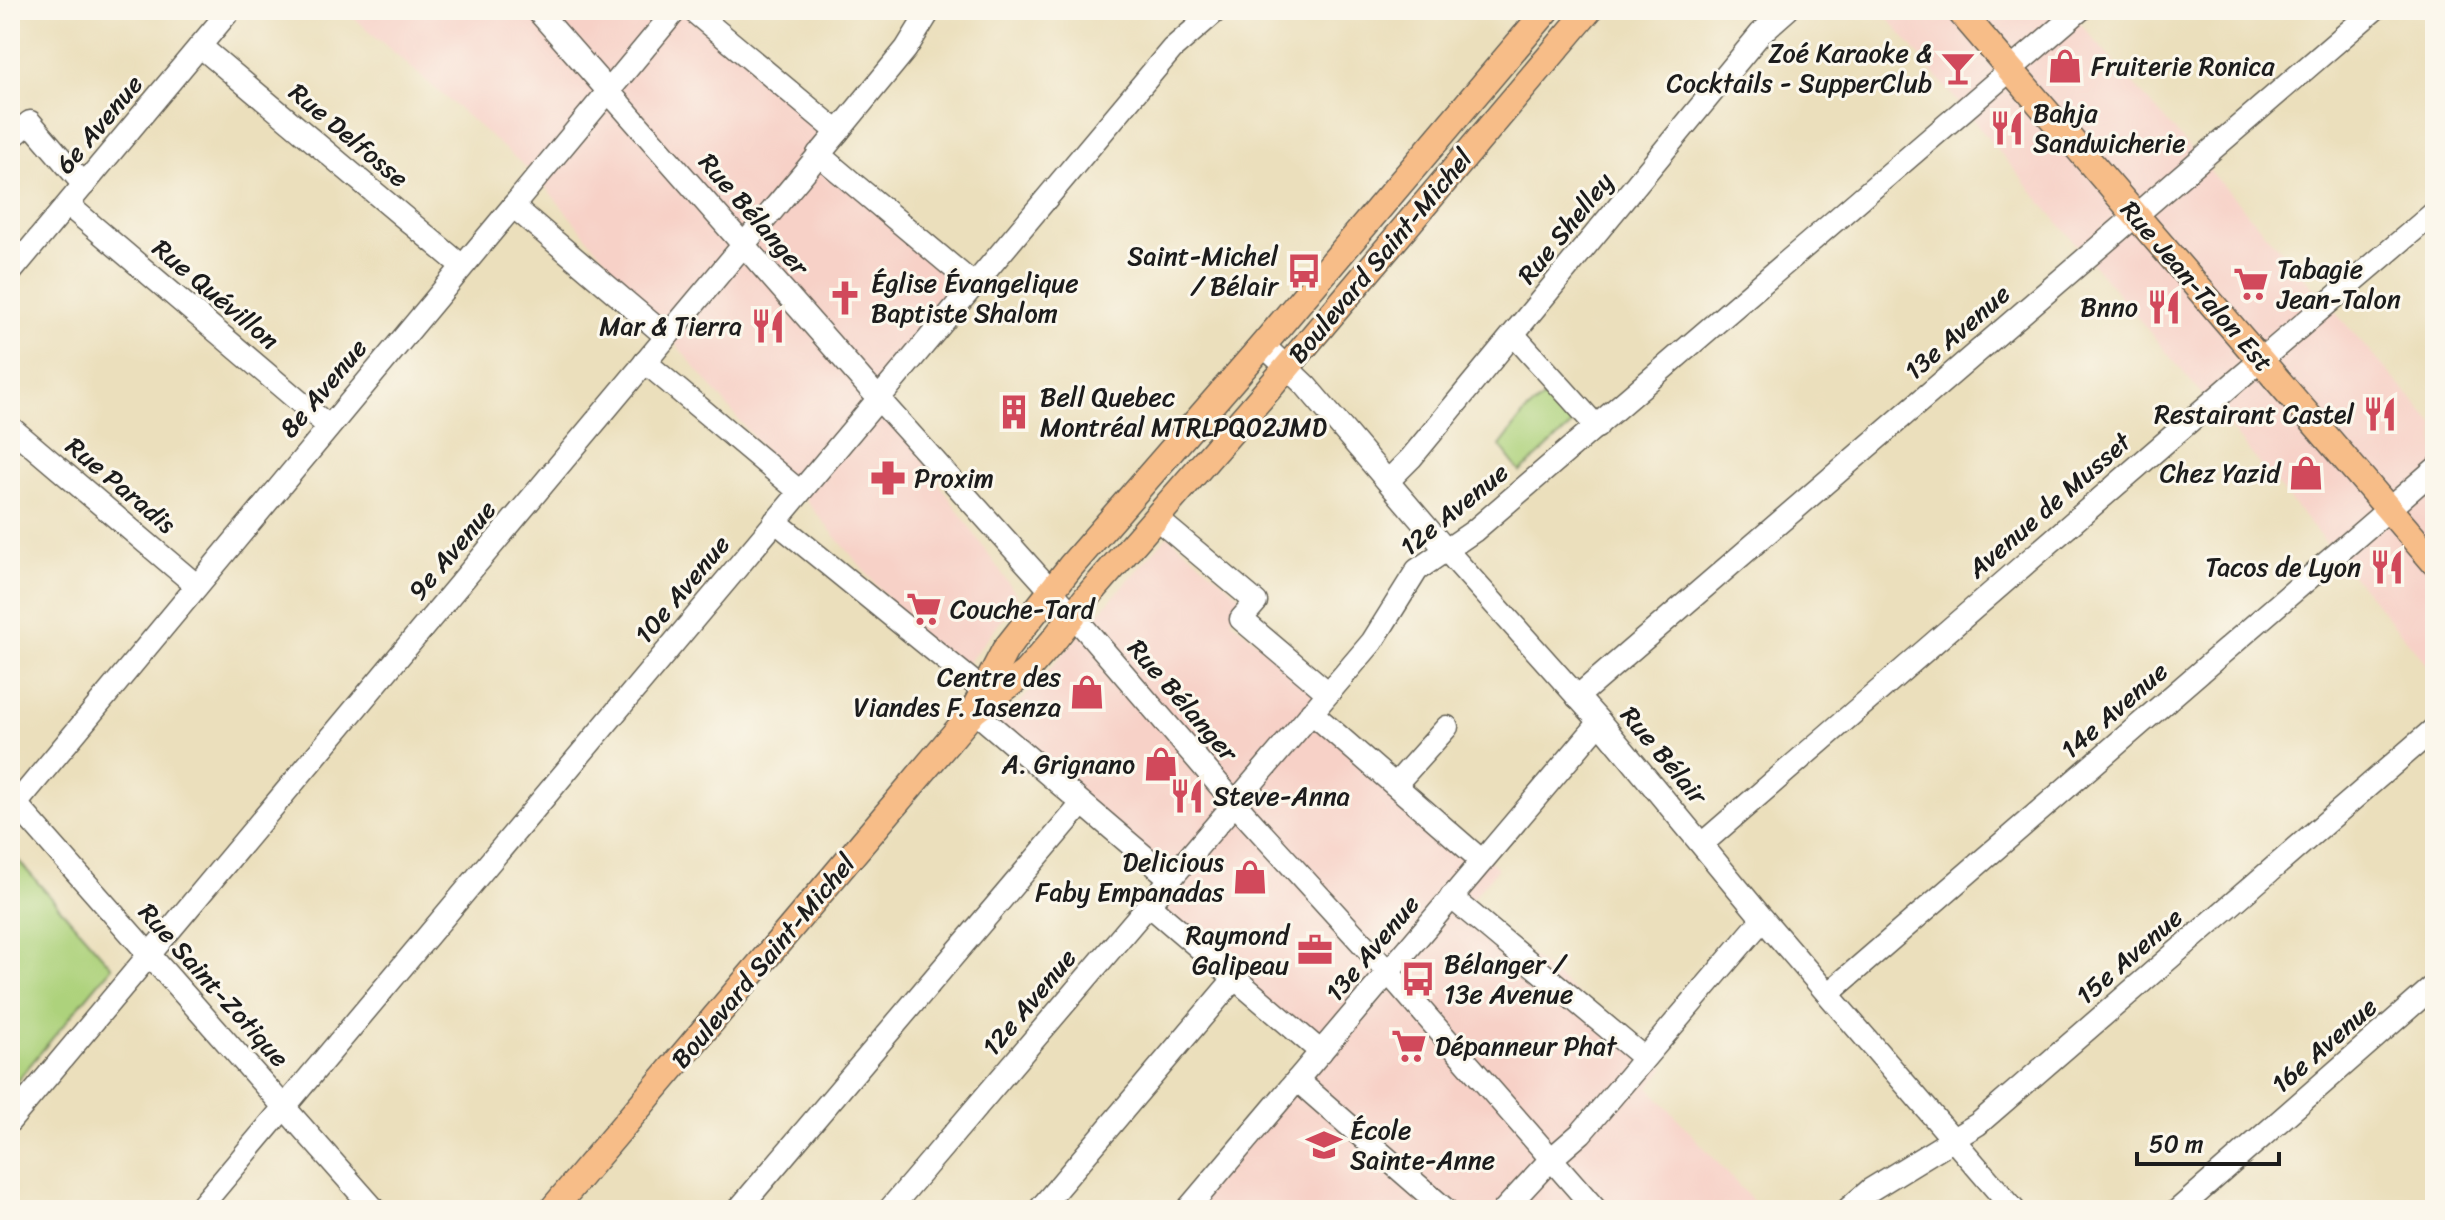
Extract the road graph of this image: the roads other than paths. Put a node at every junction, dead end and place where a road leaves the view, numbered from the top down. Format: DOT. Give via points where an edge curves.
graph roads {
  1 [pos="230,10"];
  2 [pos="537,10"];
  3 [pos="676,10"];
  4 [pos="692,10"];
  5 [pos="930,10"];
  6 [pos="1217,10"];
  7 [pos="1547,10"];
  8 [pos="1589,10"];
  9 [pos="1787,10"];
  10 [pos="1959,10"];
  11 [pos="2080,10"];
  12 [pos="2374,10"];
  13 [pos="200,46"];
  14 [pos="2010,70"];
  15 [pos="609,91"];
  16 [pos="838,132"];
  17 [pos="10,139"];
  18 [pos="818,154"];
  19 [pos="84,185"];
  20 [pos="68,205"];
  21 [pos="513,206"];
  22 [pos="2435,212"];
  23 [pos="2135,215"];
  24 [pos="743,244"];
  25 [pos="462,266"];
  26 [pos="10,273"];
  27 [pos="973,284"];
  28 [pos="1514,335"];
  29 [pos="666,336"];
  30 [pos="1263,345"];
  31 [pos="2262,360"];
  32 [pos="645,362"];
  33 [pos="1286,367"];
  34 [pos="878,398"];
  35 [pos="328,426"];
  36 [pos="10,427"];
  37 [pos="1597,427"];
  38 [pos="2435,469"];
  39 [pos="1388,481"];
  40 [pos="800,492"];
  41 [pos="2389,510"];
  42 [pos="1156,518"];
  43 [pos="775,521"];
  44 [pos="1447,551"];
  45 [pos="2435,563"];
  46 [pos="197,586"];
  47 [pos="1052,591"];
  48 [pos="1073,615"];
  49 [pos="1327,692"];
  50 [pos="1577,697"];
  51 [pos="979,701"];
  52 [pos="1311,712"];
  53 [pos="1600,722"];
  54 [pos="1447,727"];
  55 [pos="2435,728"];
  56 [pos="1395,785"];
  57 [pos="13,800"];
  58 [pos="1235,803"];
  59 [pos="1082,804"];
  60 [pos="1702,844"];
  61 [pos="1482,861"];
  62 [pos="1171,879"];
  63 [pos="1451,897"];
  64 [pos="1149,905"];
  65 [pos="1763,919"];
  66 [pos="150,956"];
  67 [pos="1387,973"];
  68 [pos="1235,978"];
  69 [pos="2435,985"];
  70 [pos="1829,993"];
  71 [pos="1321,1052"];
  72 [pos="1644,1058"];
  73 [pos="1297,1080"];
  74 [pos="285,1108"];
  75 [pos="10,1121"];
  76 [pos="1952,1139"];
  77 [pos="1551,1159"];
  78 [pos="198,1210"];
  79 [pos="375,1210"];
  80 [pos="552,1210"];
  81 [pos="738,1210"];
  82 [pos="889,1210"];
  83 [pos="1039,1210"];
  84 [pos="1187,1210"];
  85 [pos="1446,1210"];
  86 [pos="1504,1210"];
  87 [pos="1596,1210"];
  88 [pos="1847,1210"];
  89 [pos="2014,1210"];
  90 [pos="2178,1210"];
  1 -- 13 [label="street, 6e Avenue"];
  2 -- 15 [label="street, Rue Bélanger"];
  3 -- 15 [label="street, 8e Avenue"];
  4 -- 16 [label="street"];
  5 -- 16 [label="street, 9e Avenue" via="906,49"];
  6 -- 27 [label="street, 10e Avenue" via="1172,49"];
  7 -- 30 [label="main road, Boulevard Saint-Michel"];
  8 -- 33 [label="main road, Boulevard Saint-Michel"];
  9 -- 28 [label="street, Rue Shelley" via="1761,33"];
  10 -- 14 [label="main road, Rue Jean-Talon Est"];
  11 -- 14 [label="street, 12e Avenue"];
  12 -- 23 [label="street, 13e Avenue"];
  13 -- 19 [label="street, 6e Avenue"];
  13 -- 25 [label="street, Rue Delfosse"];
  14 -- 23 [label="main road, Rue Jean-Talon Est"];
  14 -- 37 [label="street, 12e Avenue"];
  15 -- 21 [label="street, 8e Avenue"];
  15 -- 24 [label="street, Rue Bélanger"];
  16 -- 18 [label="street, 9e Avenue"];
  17 -- 19 [label="street" via="30,122"];
  18 -- 24 [label="street, 9e Avenue"];
  18 -- 27 [label="street"];
  19 -- 20 [label="street, 6e Avenue"];
  20 -- 26 [label="street, 6e Avenue"];
  20 -- 35 [label="street, Rue Quévillon"];
  21 -- 25 [label="street, 8e Avenue"];
  21 -- 29 [label="street"];
  22 -- 31 [label="street, Avenue de Musset"];
  23 -- 31 [label="main road, Rue Jean-Talon Est"];
  23 -- 50 [label="street, 13e Avenue"];
  24 -- 29 [label="street, 9e Avenue"];
  24 -- 34 [label="street, Rue Bélanger"];
  25 -- 35 [label="street, 8e Avenue"];
  27 -- 34 [label="street, 10e Avenue"];
  28 -- 37 [label="street"];
  28 -- 39 [label="street, Rue Shelley"];
  29 -- 32 [label="street, 9e Avenue"];
  30 -- 33 [label="street, Rue Bélair"];
  30 -- 47 [label="main road, Boulevard Saint-Michel"];
  31 -- 41 [label="main road, Rue Jean-Talon Est"];
  31 -- 60 [label="street, Avenue de Musset"];
  32 -- 40 [label="street"];
  32 -- 66 [label="street, 9e Avenue"];
  33 -- 39 [label="street, Rue Bélair"];
  33 -- 42 [label="main road, Boulevard Saint-Michel"];
  34 -- 40 [label="street, 10e Avenue"];
  34 -- 47 [label="street, Rue Bélanger"];
  35 -- 46 [label="street, 8e Avenue"];
  36 -- 46 [label="street, Rue Paradis"];
  37 -- 44 [label="street, 12e Avenue"];
  38 -- 41 [label="street, 14e Avenue"];
  39 -- 44 [label="street, Rue Bélair"];
  40 -- 43 [label="street, 10e Avenue"];
  41 -- 45 [label="main road, Rue Jean-Talon Est"];
  41 -- 70 [label="street, 14e Avenue"];
  42 -- 48 [label="main road, Boulevard Saint-Michel"];
  42 -- 49 [label="street" via="1256,602 1241,619"];
  43 -- 51 [label="street"];
  43 -- 74 [label="street, 10e Avenue"];
  44 -- 49 [label="street, 12e Avenue" via="1417,570 1380,631"];
  44 -- 50 [label="street, Rue Bélair"];
  46 -- 57 [label="street, 8e Avenue"];
  47 -- 48 [label="street, Rue Bélanger"];
  47 -- 51 [label="main road, Boulevard Saint-Michel" via="1005,650"];
  48 -- 51 [label="main road, Boulevard Saint-Michel" via="1025,673"];
  48 -- 58 [label="street, Rue Bélanger"];
  49 -- 52 [label="street, 12e Avenue"];
  50 -- 53 [label="street, Rue Bélair"];
  51 -- 59 [label="street"];
  51 -- 80 [label="main road, Boulevard Saint-Michel"];
  52 -- 56 [label="street"];
  52 -- 58 [label="street, 12e Avenue"];
  53 -- 60 [label="street, Rue Bélair"];
  53 -- 61 [label="street, 13e Avenue"];
  54 -- 56 [label="street"];
  55 -- 76 [label="street, 15e Avenue" via="1978,1124"];
  56 -- 61 [label="street"];
  57 -- 66 [label="street, Rue Saint-Zotique"];
  58 -- 62 [label="street, 12e Avenue"];
  58 -- 67 [label="street, Rue Bélanger"];
  59 -- 62 [label="street"];
  59 -- 81 [label="street"];
  60 -- 65 [label="street, Rue Bélair"];
  61 -- 63 [label="street, 13e Avenue"];
  62 -- 64 [label="street, 12e Avenue"];
  63 -- 67 [label="street, 13e Avenue"];
  63 -- 72 [label="street"];
  64 -- 68 [label="street"];
  64 -- 82 [label="street, 12e Avenue"];
  65 -- 70 [label="street, Rue Bélair"];
  65 -- 72 [label="street"];
  66 -- 74 [label="street, Rue Saint-Zotique"];
  66 -- 75 [label="street, 9e Avenue"];
  67 -- 71 [label="street, 13e Avenue"];
  67 -- 77 [label="street, Rue Bélanger"];
  68 -- 71 [label="street"];
  68 -- 83 [label="street"];
  69 -- 90 [label="street, 16e Avenue"];
  70 -- 76 [label="street, Rue Bélair"];
  71 -- 73 [label="street, 13e Avenue"];
  72 -- 77 [label="street" via="1581,1133"];
  73 -- 84 [label="street, 13e Avenue"];
  73 -- 85 [label="street"];
  74 -- 78 [label="street, 10e Avenue"];
  74 -- 79 [label="street, Rue Saint-Zotique"];
  76 -- 88 [label="street, 15e Avenue"];
  76 -- 89 [label="street, Rue Bélair"];
  77 -- 86 [label="street"];
  77 -- 87 [label="street, Rue Bélanger"];
}
